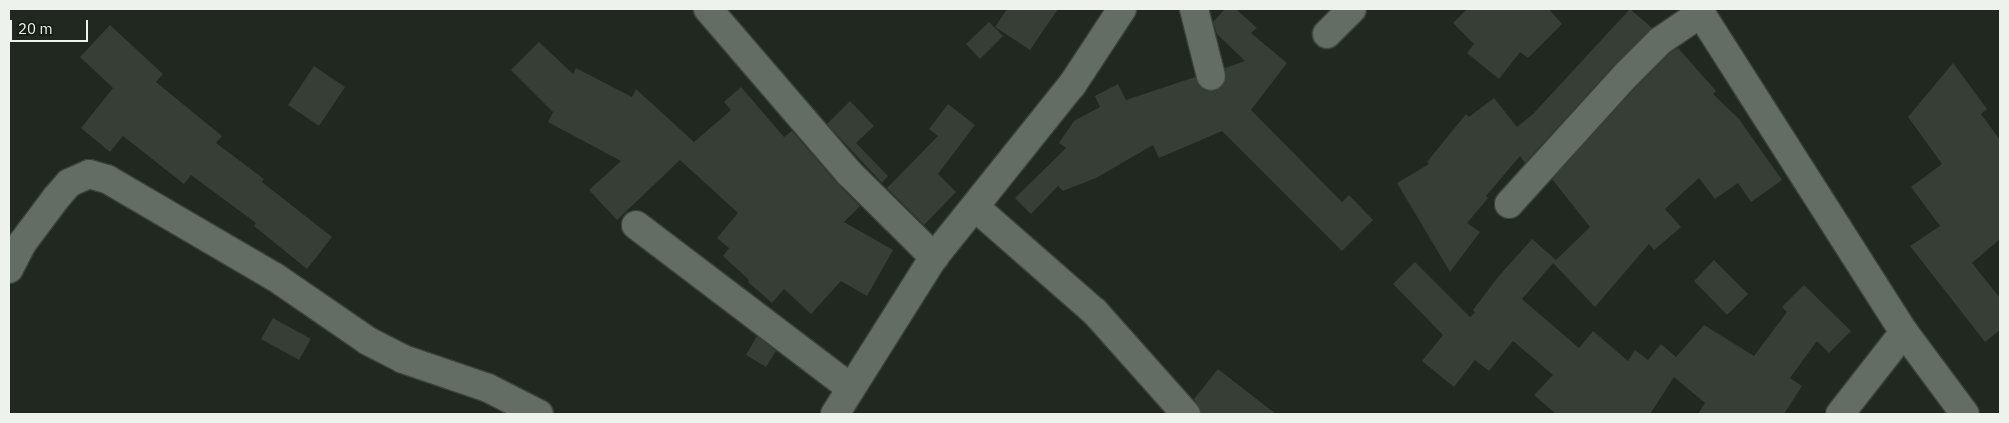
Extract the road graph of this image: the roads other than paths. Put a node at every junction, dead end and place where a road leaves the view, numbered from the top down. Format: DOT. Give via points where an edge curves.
graph roads {
  1 [pos="708,9"];
  2 [pos="1122,9"];
  3 [pos="1194,9"];
  4 [pos="1352,9"];
  5 [pos="1700,11"];
  6 [pos="1327,34"];
  7 [pos="1211,76"];
  8 [pos="1509,204"];
  9 [pos="974,207"];
  10 [pos="636,225"];
  11 [pos="934,257"];
  12 [pos="11,258"];
  13 [pos="1904,332"];
  14 [pos="851,388"];
  15 [pos="539,414"];
  16 [pos="835,414"];
  17 [pos="1186,414"];
  18 [pos="1840,414"];
  19 [pos="1965,414"];
  1 -- 11 [label="street" via="849,173"];
  2 -- 9 [label="street" via="1072,85"];
  3 -- 7 [label="street"];
  4 -- 6 [label="street"];
  5 -- 8 [label="street" via="1660,41 1634,67"];
  5 -- 13 [label="street"];
  9 -- 11 [label="street"];
  9 -- 17 [label="street" via="1095,312"];
  10 -- 14 [label="street"];
  11 -- 14 [label="street"];
  12 -- 15 [label="street" via="69,183 89,174 107,179 276,277 368,341 403,359 488,388"];
  13 -- 18 [label="street"];
  13 -- 19 [label="street"];
  14 -- 16 [label="street"];
}
